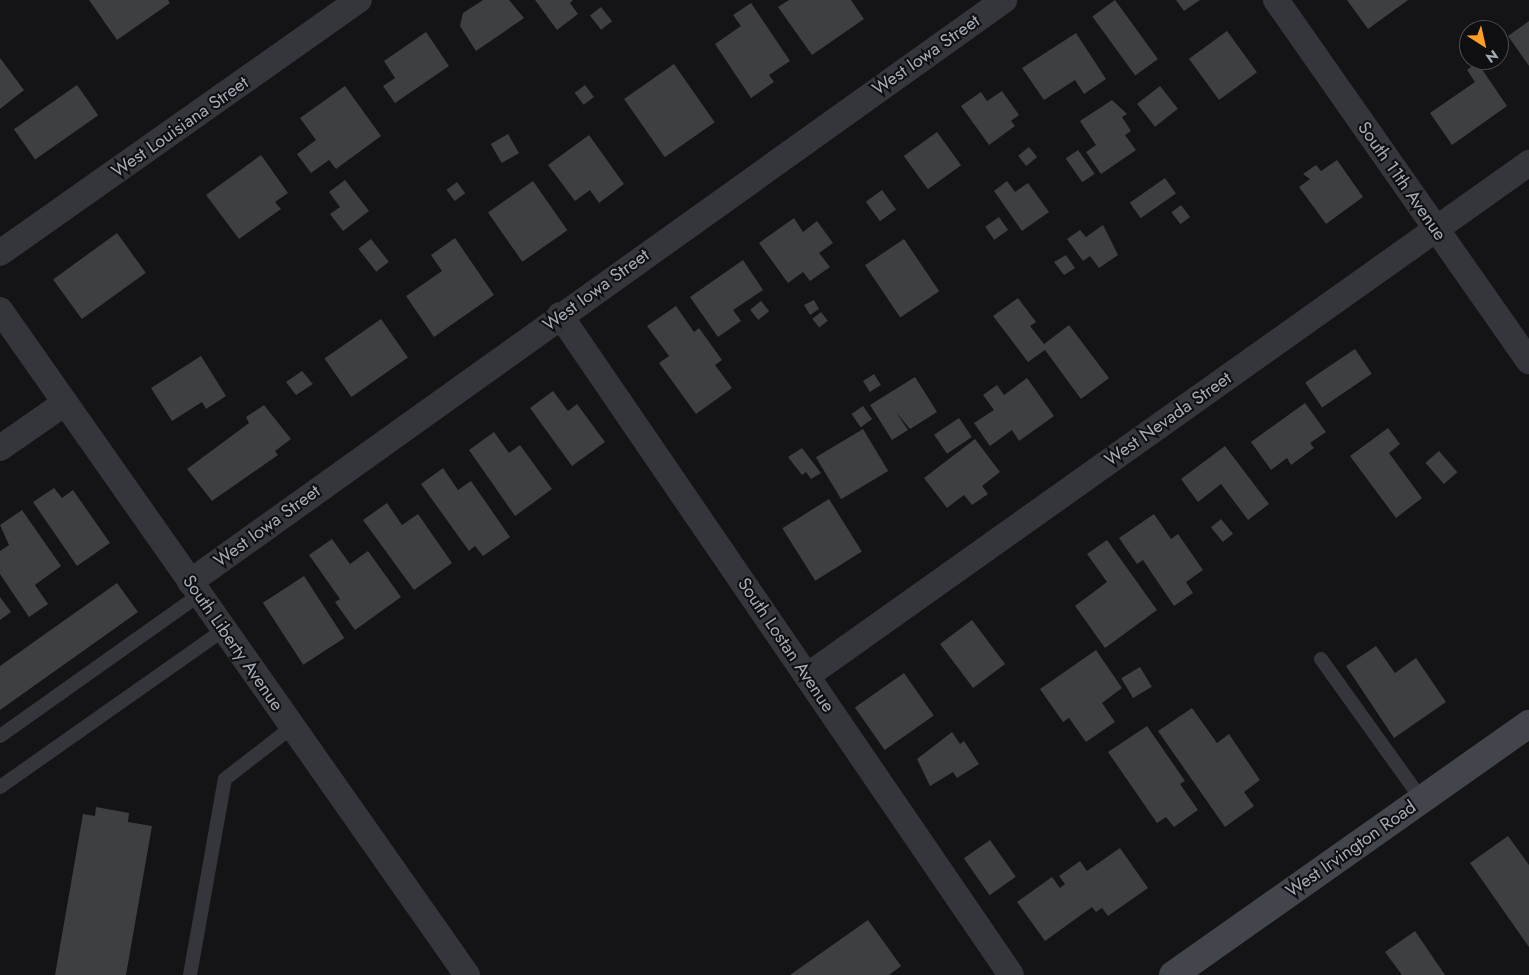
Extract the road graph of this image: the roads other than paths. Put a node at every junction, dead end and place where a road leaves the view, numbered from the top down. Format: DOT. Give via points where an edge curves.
graph roads {
  1 [pos="359,0"];
  2 [pos="1004,0"];
  3 [pos="1276,0"];
  4 [pos="1529,163"];
  5 [pos="1435,229"];
  6 [pos="0,253"];
  7 [pos="0,310"];
  8 [pos="560,315"];
  9 [pos="1529,361"];
  10 [pos="64,402"];
  11 [pos="0,448"];
  12 [pos="194,589"];
  13 [pos="223,630"];
  14 [pos="1321,659"];
  15 [pos="807,676"];
  16 [pos="1529,724"];
  17 [pos="292,727"];
  18 [pos="0,736"];
  19 [pos="0,787"];
  20 [pos="1422,800"];
  21 [pos="190,975"];
  22 [pos="467,975"];
  23 [pos="1011,975"];
  24 [pos="1173,975"];
  1 -- 6 [label="street, West Louisiana Street"];
  2 -- 8 [label="street, West Iowa Street"];
  3 -- 5 [label="street, South 11th Avenue"];
  4 -- 5 [label="street, West Nevada Street"];
  5 -- 9 [label="street, South 11th Avenue"];
  5 -- 15 [label="street, West Nevada Street"];
  7 -- 10 [label="street, South Liberty Avenue"];
  8 -- 12 [label="street, West Iowa Street"];
  8 -- 15 [label="street, South Lostan Avenue"];
  10 -- 11 [label="street"];
  10 -- 12 [label="street, South Liberty Avenue"];
  12 -- 13 [label="street, South Liberty Avenue"];
  12 -- 18 [label="lane"];
  13 -- 17 [label="street, South Liberty Avenue"];
  13 -- 19 [label="lane"];
  14 -- 20 [label="lane"];
  15 -- 23 [label="street, South Lostan Avenue"];
  16 -- 20 [label="main road, West Irvington Road"];
  17 -- 21 [label="lane" via="225,779"];
  17 -- 22 [label="street, South Liberty Avenue"];
  20 -- 24 [label="main road, West Irvington Road"];
}
